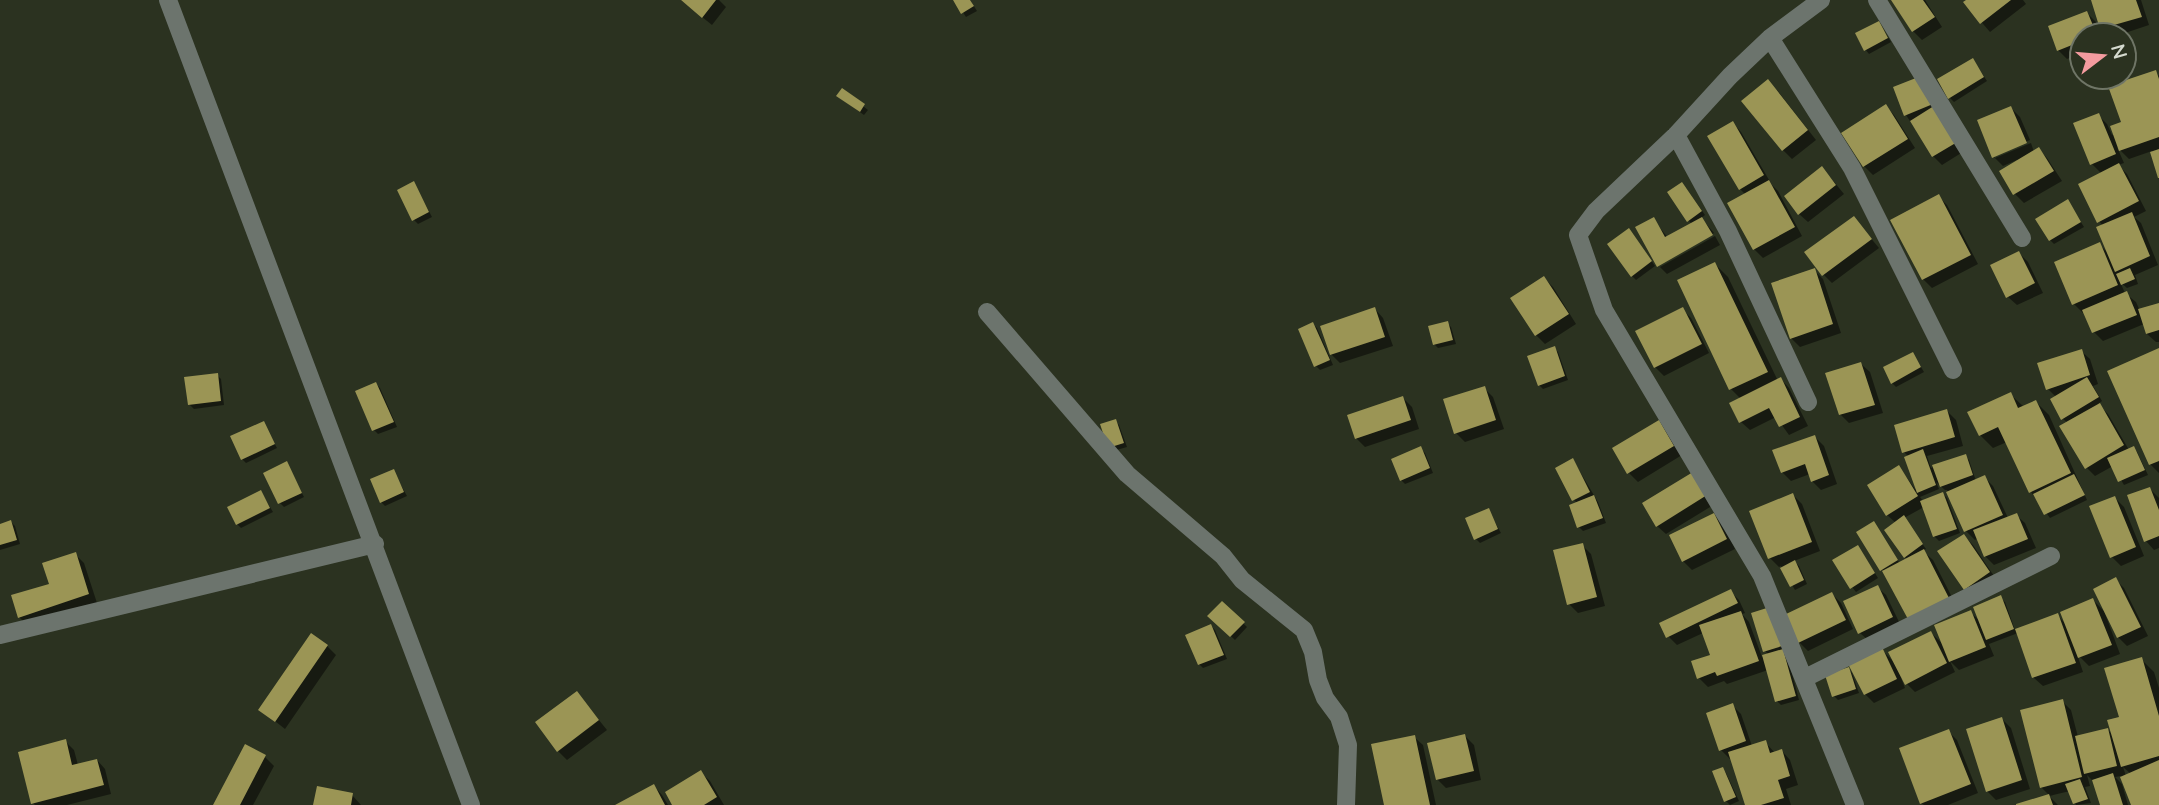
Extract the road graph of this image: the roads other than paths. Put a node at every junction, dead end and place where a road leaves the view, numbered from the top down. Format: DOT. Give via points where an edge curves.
graph roads {
  1 [pos="168,0"];
  2 [pos="1821,0"];
  3 [pos="1877,0"];
  4 [pos="1770,38"];
  5 [pos="1676,135"];
  6 [pos="2022,238"];
  7 [pos="988,312"];
  8 [pos="1953,370"];
  9 [pos="1808,402"];
  10 [pos="375,544"];
  11 [pos="2051,556"];
  12 [pos="0,635"];
  13 [pos="1805,678"];
  14 [pos="471,805"];
  15 [pos="1346,805"];
  16 [pos="1855,805"];
  1 -- 10 [label="street"];
  2 -- 4 [label="street"];
  3 -- 6 [label="street"];
  4 -- 5 [label="street"];
  4 -- 8 [label="street" via="1852,168"];
  5 -- 9 [label="street" via="1728,231"];
  5 -- 13 [label="street" via="1596,211 1578,235 1604,310 1762,576"];
  7 -- 15 [label="street" via="1127,474 1304,630 1318,680 1339,717 1348,745"];
  10 -- 12 [label="street"];
  10 -- 14 [label="street"];
  11 -- 13 [label="street"];
  13 -- 16 [label="street"];
}
